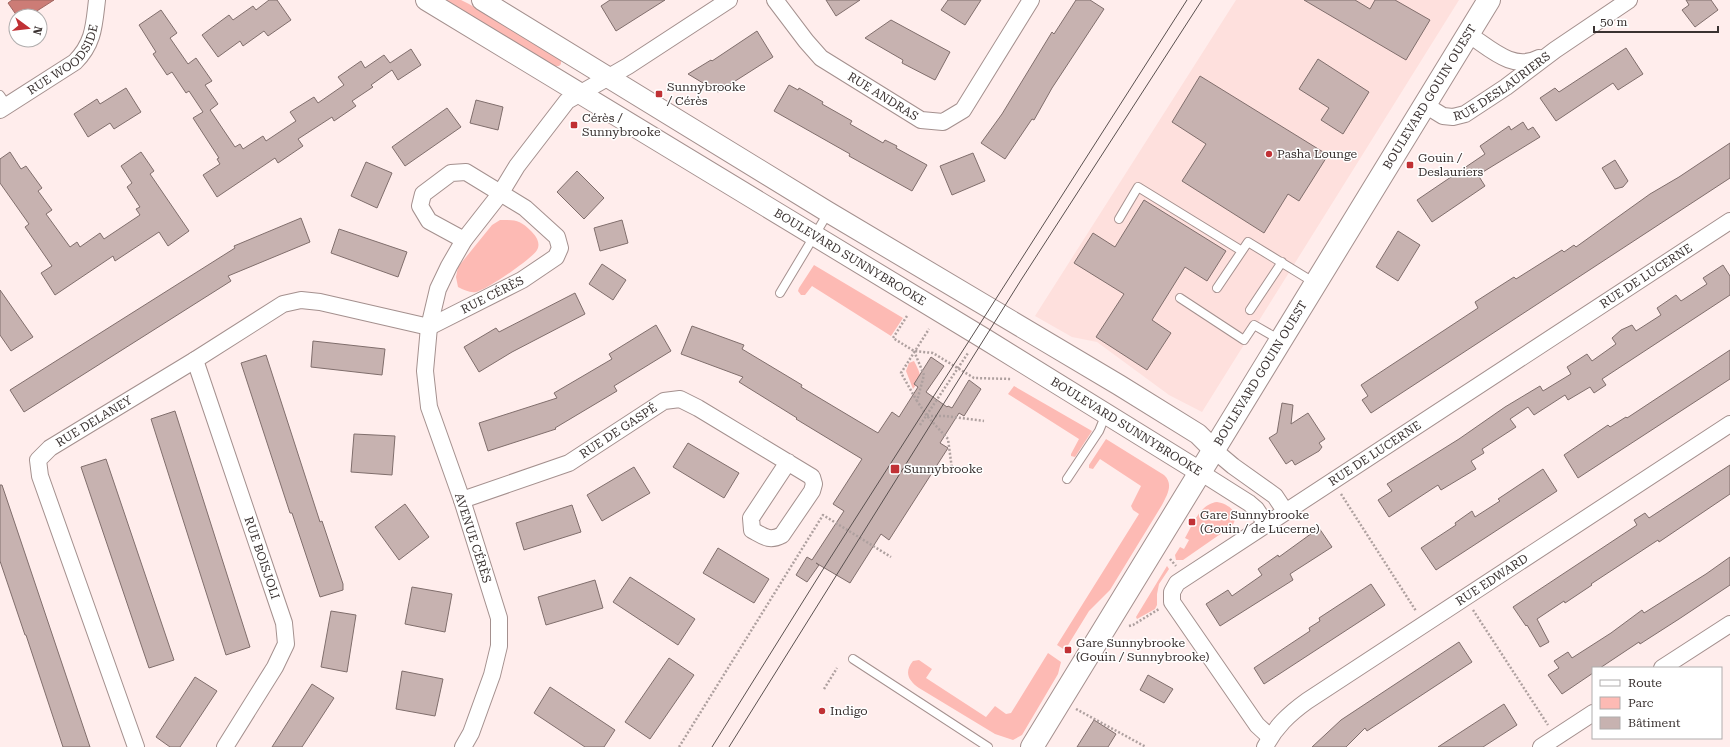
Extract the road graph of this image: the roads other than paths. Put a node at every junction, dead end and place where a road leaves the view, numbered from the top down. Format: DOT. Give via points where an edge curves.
graph roads {
  1 [pos="97,0"];
  2 [pos="426,0"];
  3 [pos="482,0"];
  4 [pos="729,0"];
  5 [pos="775,0"];
  6 [pos="1031,0"];
  7 [pos="1489,0"];
  8 [pos="1629,0"];
  9 [pos="1468,34"];
  10 [pos="1555,50"];
  11 [pos="607,77"];
  12 [pos="579,93"];
  13 [pos="2,103"];
  14 [pos="1425,105"];
  15 [pos="500,194"];
  16 [pos="828,212"];
  17 [pos="1119,219"];
  18 [pos="1730,221"];
  19 [pos="814,236"];
  20 [pos="464,240"];
  21 [pos="1242,251"];
  22 [pos="1282,262"];
  23 [pos="1315,283"];
  24 [pos="1217,288"];
  25 [pos="780,293"];
  26 [pos="1180,298"];
  27 [pos="1250,310"];
  28 [pos="429,327"];
  29 [pos="1280,340"];
  30 [pos="195,360"];
  31 [pos="1106,414"];
  32 [pos="1730,424"];
  33 [pos="1214,450"];
  34 [pos="788,462"];
  35 [pos="1200,472"];
  36 [pos="1067,479"];
  37 [pos="462,500"];
  38 [pos="1285,511"];
  39 [pos="1266,524"];
  40 [pos="1730,624"];
  41 [pos="853,659"];
  42 [pos="1664,667"];
  43 [pos="1592,714"];
  44 [pos="1267,742"];
  45 [pos="136,747"];
  46 [pos="225,747"];
  47 [pos="463,747"];
  48 [pos="988,747"];
  49 [pos="1032,747"];
  50 [pos="1541,747"];
  1 -- 13 [label="street, RUE WOODSIDE" via="91,41 75,62"];
  2 -- 12 [label="street, BOULEVARD SUNNYBROOKE"];
  3 -- 11 [label="street"];
  4 -- 11 [label="street"];
  5 -- 6 [label="street, RUE ANDRAS" via="821,58 921,120 944,122 963,110"];
  7 -- 9 [label="main road, BOULEVARD GOUIN OUEST"];
  8 -- 10 [label="street, RUE DESLAURIERS"];
  9 -- 10 [label="street, RUE DESLAURIERS" via="1517,63 1529,62"];
  9 -- 14 [label="main road, BOULEVARD GOUIN OUEST"];
  10 -- 14 [label="street, RUE DESLAURIERS" via="1506,87 1459,116 1443,116"];
  11 -- 12 [label="street"];
  11 -- 16 [label="street"];
  12 -- 15 [label="street" via="563,106 517,166"];
  12 -- 19 [label="street, BOULEVARD SUNNYBROOKE"];
  14 -- 23 [label="main road, BOULEVARD GOUIN OUEST"];
  15 -- 20 [label="street"];
  15 -- 20 [label="street, RUE CÉRÈS" via="466,172 451,173 423,194 420,206 429,221"];
  15 -- 28 [label="street, RUE CÉRÈS" via="524,208 557,237 560,248 556,257 522,280"];
  16 -- 19 [label="lane"];
  16 -- 33 [label="street" via="1198,434"];
  17 -- 21 [label="lane" via="1138,187"];
  18 -- 38 [label="street, RUE DE LUCERNE"];
  19 -- 25 [label="lane"];
  19 -- 31 [label="street, BOULEVARD SUNNYBROOKE"];
  20 -- 28 [label="street" via="438,289"];
  21 -- 22 [label="lane" via="1248,242"];
  21 -- 24 [label="lane"];
  22 -- 23 [label="lane"];
  22 -- 27 [label="lane"];
  23 -- 29 [label="main road, BOULEVARD GOUIN OUEST"];
  26 -- 29 [label="lane" via="1244,340 1254,325"];
  28 -- 30 [label="street, RUE DELANEY" via="301,300 283,304"];
  28 -- 37 [label="street, AVENUE CÉRÈS" via="425,371 429,407"];
  29 -- 33 [label="main road, BOULEVARD GOUIN OUEST"];
  30 -- 45 [label="street, RUE DELANEY" via="50,448 38,460 40,476"];
  30 -- 46 [label="street, RUE BOISJOLI" via="284,624 286,644 275,667"];
  31 -- 35 [label="street, BOULEVARD SUNNYBROOKE"];
  31 -- 36 [label="lane" via="1099,431"];
  32 -- 44 [label="street, RUE EDWARD" via="1301,705 1275,728"];
  33 -- 35 [label="main road, BOULEVARD GOUIN OUEST"];
  33 -- 38 [label="street" via="1275,496"];
  34 -- 34 [label="street, RUE DE GASPÉ" via="812,477 814,484 782,536 775,539 767,538 752,530 750,518"];
  34 -- 37 [label="street, RUE DE GASPÉ" via="680,399 664,401 569,463"];
  35 -- 39 [label="street, BOULEVARD SUNNYBROOKE" via="1249,503"];
  35 -- 49 [label="main road, BOULEVARD GOUIN OUEST"];
  37 -- 47 [label="street, AVENUE CÉRÈS" via="499,618 499,646 492,675 471,733"];
  38 -- 39 [label="street, RUE DE LUCERNE"];
  39 -- 44 [label="street, RUE DE LUCERNE" via="1184,577 1174,587 1171,597 1178,612"];
  40 -- 42 [label="street"];
  41 -- 48 [label="lane"];
  43 -- 50 [label="street"];
}
